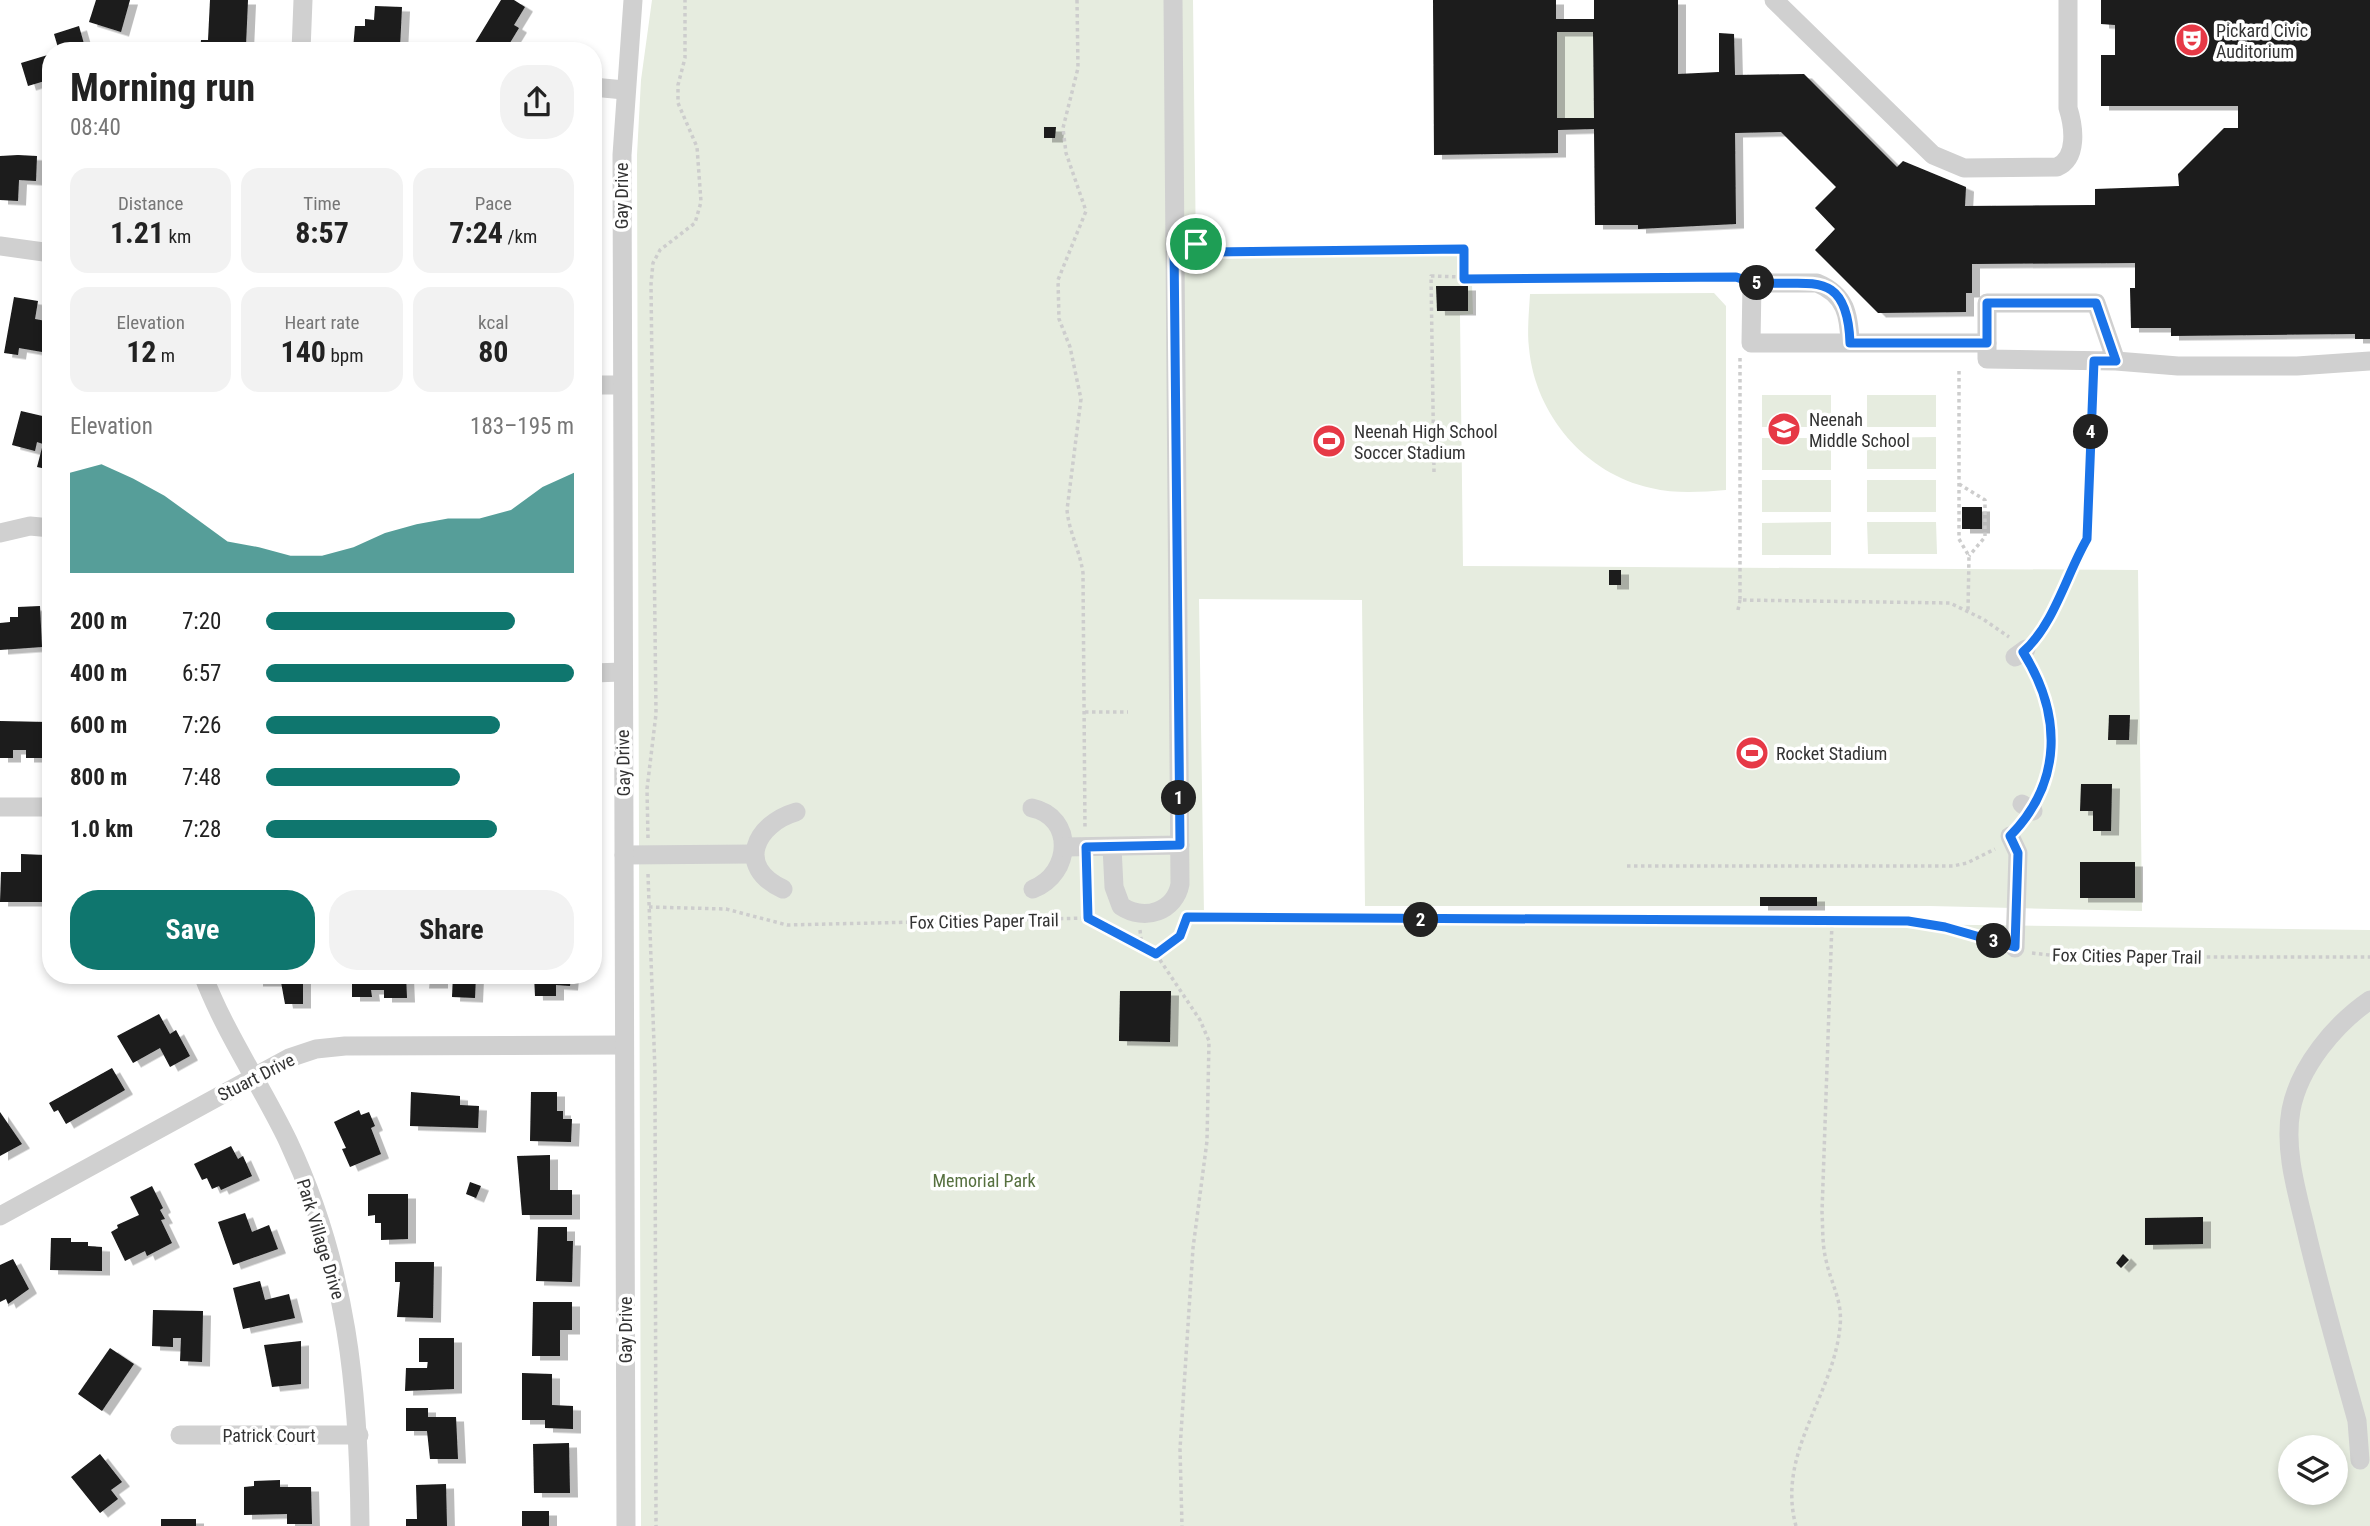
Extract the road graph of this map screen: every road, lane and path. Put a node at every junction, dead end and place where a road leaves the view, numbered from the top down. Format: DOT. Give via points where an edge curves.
graph roads {
  1 [pos="303,0"];
  2 [pos="633,0"];
  3 [pos="685,0"];
  4 [pos="1077,0"];
  5 [pos="1172,0"];
  6 [pos="1774,0"];
  7 [pos="2068,0"];
  8 [pos="301,42"];
  9 [pos="602,88"];
  10 [pos="624,90"];
  11 [pos="1174,244"];
  12 [pos="0,246"];
  13 [pos="42,252"];
  14 [pos="1464,277"];
  15 [pos="1752,283"];
  16 [pos="1850,343"];
  17 [pos="1987,343"];
  18 [pos="1740,348"];
  19 [pos="2094,361"];
  20 [pos="2116,361"];
  21 [pos="2370,361"];
  22 [pos="1959,372"];
  23 [pos="602,385"];
  24 [pos="621,386"];
  25 [pos="1434,472"];
  26 [pos="1959,484"];
  27 [pos="42,527"];
  28 [pos="0,533"];
  29 [pos="1969,556"];
  30 [pos="1740,600"];
  31 [pos="1738,610"];
  32 [pos="1968,610"];
  33 [pos="2022,653"];
  34 [pos="622,672"];
  35 [pos="602,673"];
  36 [pos="1084,712"];
  37 [pos="1128,712"];
  38 [pos="0,807"];
  39 [pos="42,807"];
  40 [pos="2027,807"];
  41 [pos="1032,808"];
  42 [pos="796,812"];
  43 [pos="2010,836"];
  44 [pos="1180,845"];
  45 [pos="1112,846"];
  46 [pos="1063,847"];
  47 [pos="1086,847"];
  48 [pos="754,854"];
  49 [pos="624,855"];
  50 [pos="648,855"];
  51 [pos="1627,866"];
  52 [pos="783,889"];
  53 [pos="1033,889"];
  54 [pos="649,907"];
  55 [pos="1088,918"];
  56 [pos="1832,922"];
  57 [pos="2015,947"];
  58 [pos="1156,954"];
  59 [pos="2370,957"];
  60 [pos="206,984"];
  61 [pos="2370,999"];
  62 [pos="624,1045"];
  63 [pos="255,1076"];
  64 [pos="0,1216"];
  65 [pos="359,1434"];
  66 [pos="180,1435"];
  67 [pos="2360,1460"];
  68 [pos="360,1526"];
  69 [pos="626,1526"];
  70 [pos="656,1526"];
  71 [pos="1182,1526"];
  72 [pos="1796,1526"];
  1 -- 8 [label="street"];
  2 -- 10 [label="street, Gay Drive"];
  3 -- 50 [label="path" via="685,58 678,103 697,147 701,202 695,223 660,250 651,284 656,713 647,789"];
  4 -- 36 [label="path" via="1078,68 1063,128 1066,153 1086,211 1062,265 1058,305 1081,399 1067,510 1083,573"];
  5 -- 11 [label="street"];
  6 -- 7 [label="street" via="1925,149 1964,168 2057,167 2067,160 2072,150"];
  9 -- 10 [label="street"];
  10 -- 24 [label="street, Gay Drive"];
  11 -- 14 [label="path" via="1198,244 1212,252 1464,249"];
  11 -- 44 [label="street"];
  12 -- 13 [label="street"];
  14 -- 15 [label="path" via="1736,277"];
  14 -- 25 [label="path" via="1431,276"];
  15 -- 16 [label="street" via="1825,286 1845,305"];
  15 -- 16 [label="street" via="1751,343"];
  16 -- 17 [label="street"];
  17 -- 19 [label="street" via="1987,359"];
  17 -- 20 [label="street" via="1987,303 2096,303"];
  18 -- 30 [label="path"];
  19 -- 20 [label="street"];
  19 -- 33 [label="path" via="2087,539 2068,583"];
  20 -- 21 [label="street" via="2297,366"];
  22 -- 26 [label="path"];
  23 -- 24 [label="street"];
  24 -- 34 [label="street, Gay Drive"];
  26 -- 29 [label="path" via="1959,539"];
  26 -- 29 [label="path" via="1985,500 1985,537"];
  27 -- 28 [label="street"];
  29 -- 32 [label="path"];
  30 -- 31 [label="path"];
  30 -- 32 [label="path" via="1932,602"];
  32 -- 33 [label="path" via="2006,635"];
  33 -- 40 [label="path" via="2045,696 2051,739 2050,762"];
  34 -- 35 [label="street"];
  34 -- 49 [label="street, Gay Drive"];
  36 -- 37 [label="path"];
  36 -- 47 [label="path"];
  38 -- 39 [label="street"];
  41 -- 46 [label="street" via="1053,819"];
  42 -- 48 [label="street" via="768,826"];
  43 -- 51 [label="path" via="1979,857 1953,866"];
  43 -- 57 [label="street" via="2018,853"];
  44 -- 45 [label="street"];
  44 -- 45 [label="street" via="1178,897 1162,911 1139,913 1121,906 1116,897"];
  45 -- 47 [label="street"];
  46 -- 47 [label="street"];
  46 -- 53 [label="street" via="1056,876"];
  47 -- 55 [label="path"];
  48 -- 50 [label="street"];
  48 -- 52 [label="street" via="769,881"];
  49 -- 50 [label="street"];
  49 -- 62 [label="street, Gay Drive"];
  50 -- 54 [label="path"];
  54 -- 55 [label="path, Fox Cities Paper Trail" via="726,909 787,925"];
  54 -- 70 [label="path" via="656,1165"];
  55 -- 58 [label="path, Fox Cities Paper Trail"];
  56 -- 57 [label="path, Fox Cities Paper Trail" via="1908,921"];
  56 -- 58 [label="path, Fox Cities Paper Trail" via="1187,917 1180,936"];
  56 -- 72 [label="path" via="1822,1212 1823,1248 1841,1301 1840,1326 1836,1352 1796,1451 1791,1481"];
  57 -- 59 [label="path, Fox Cities Paper Trail" via="2066,957"];
  58 -- 71 [label="path" via="1209,1041 1207,1142 1193,1248 1181,1435"];
  60 -- 63 [label="street, Park Village Drive"];
  61 -- 67 [label="street" via="2318,1052 2295,1096 2290,1123 2298,1195 2357,1421"];
  62 -- 63 [label="street, Stuart Drive" via="345,1046 316,1049"];
  62 -- 69 [label="street, Gay Drive"];
  63 -- 64 [label="street, Stuart Drive"];
  63 -- 65 [label="street, Park Village Drive" via="303,1180 336,1277 350,1346"];
  65 -- 66 [label="street, Patrick Court"];
  65 -- 68 [label="street, Park Village Drive"];
}
